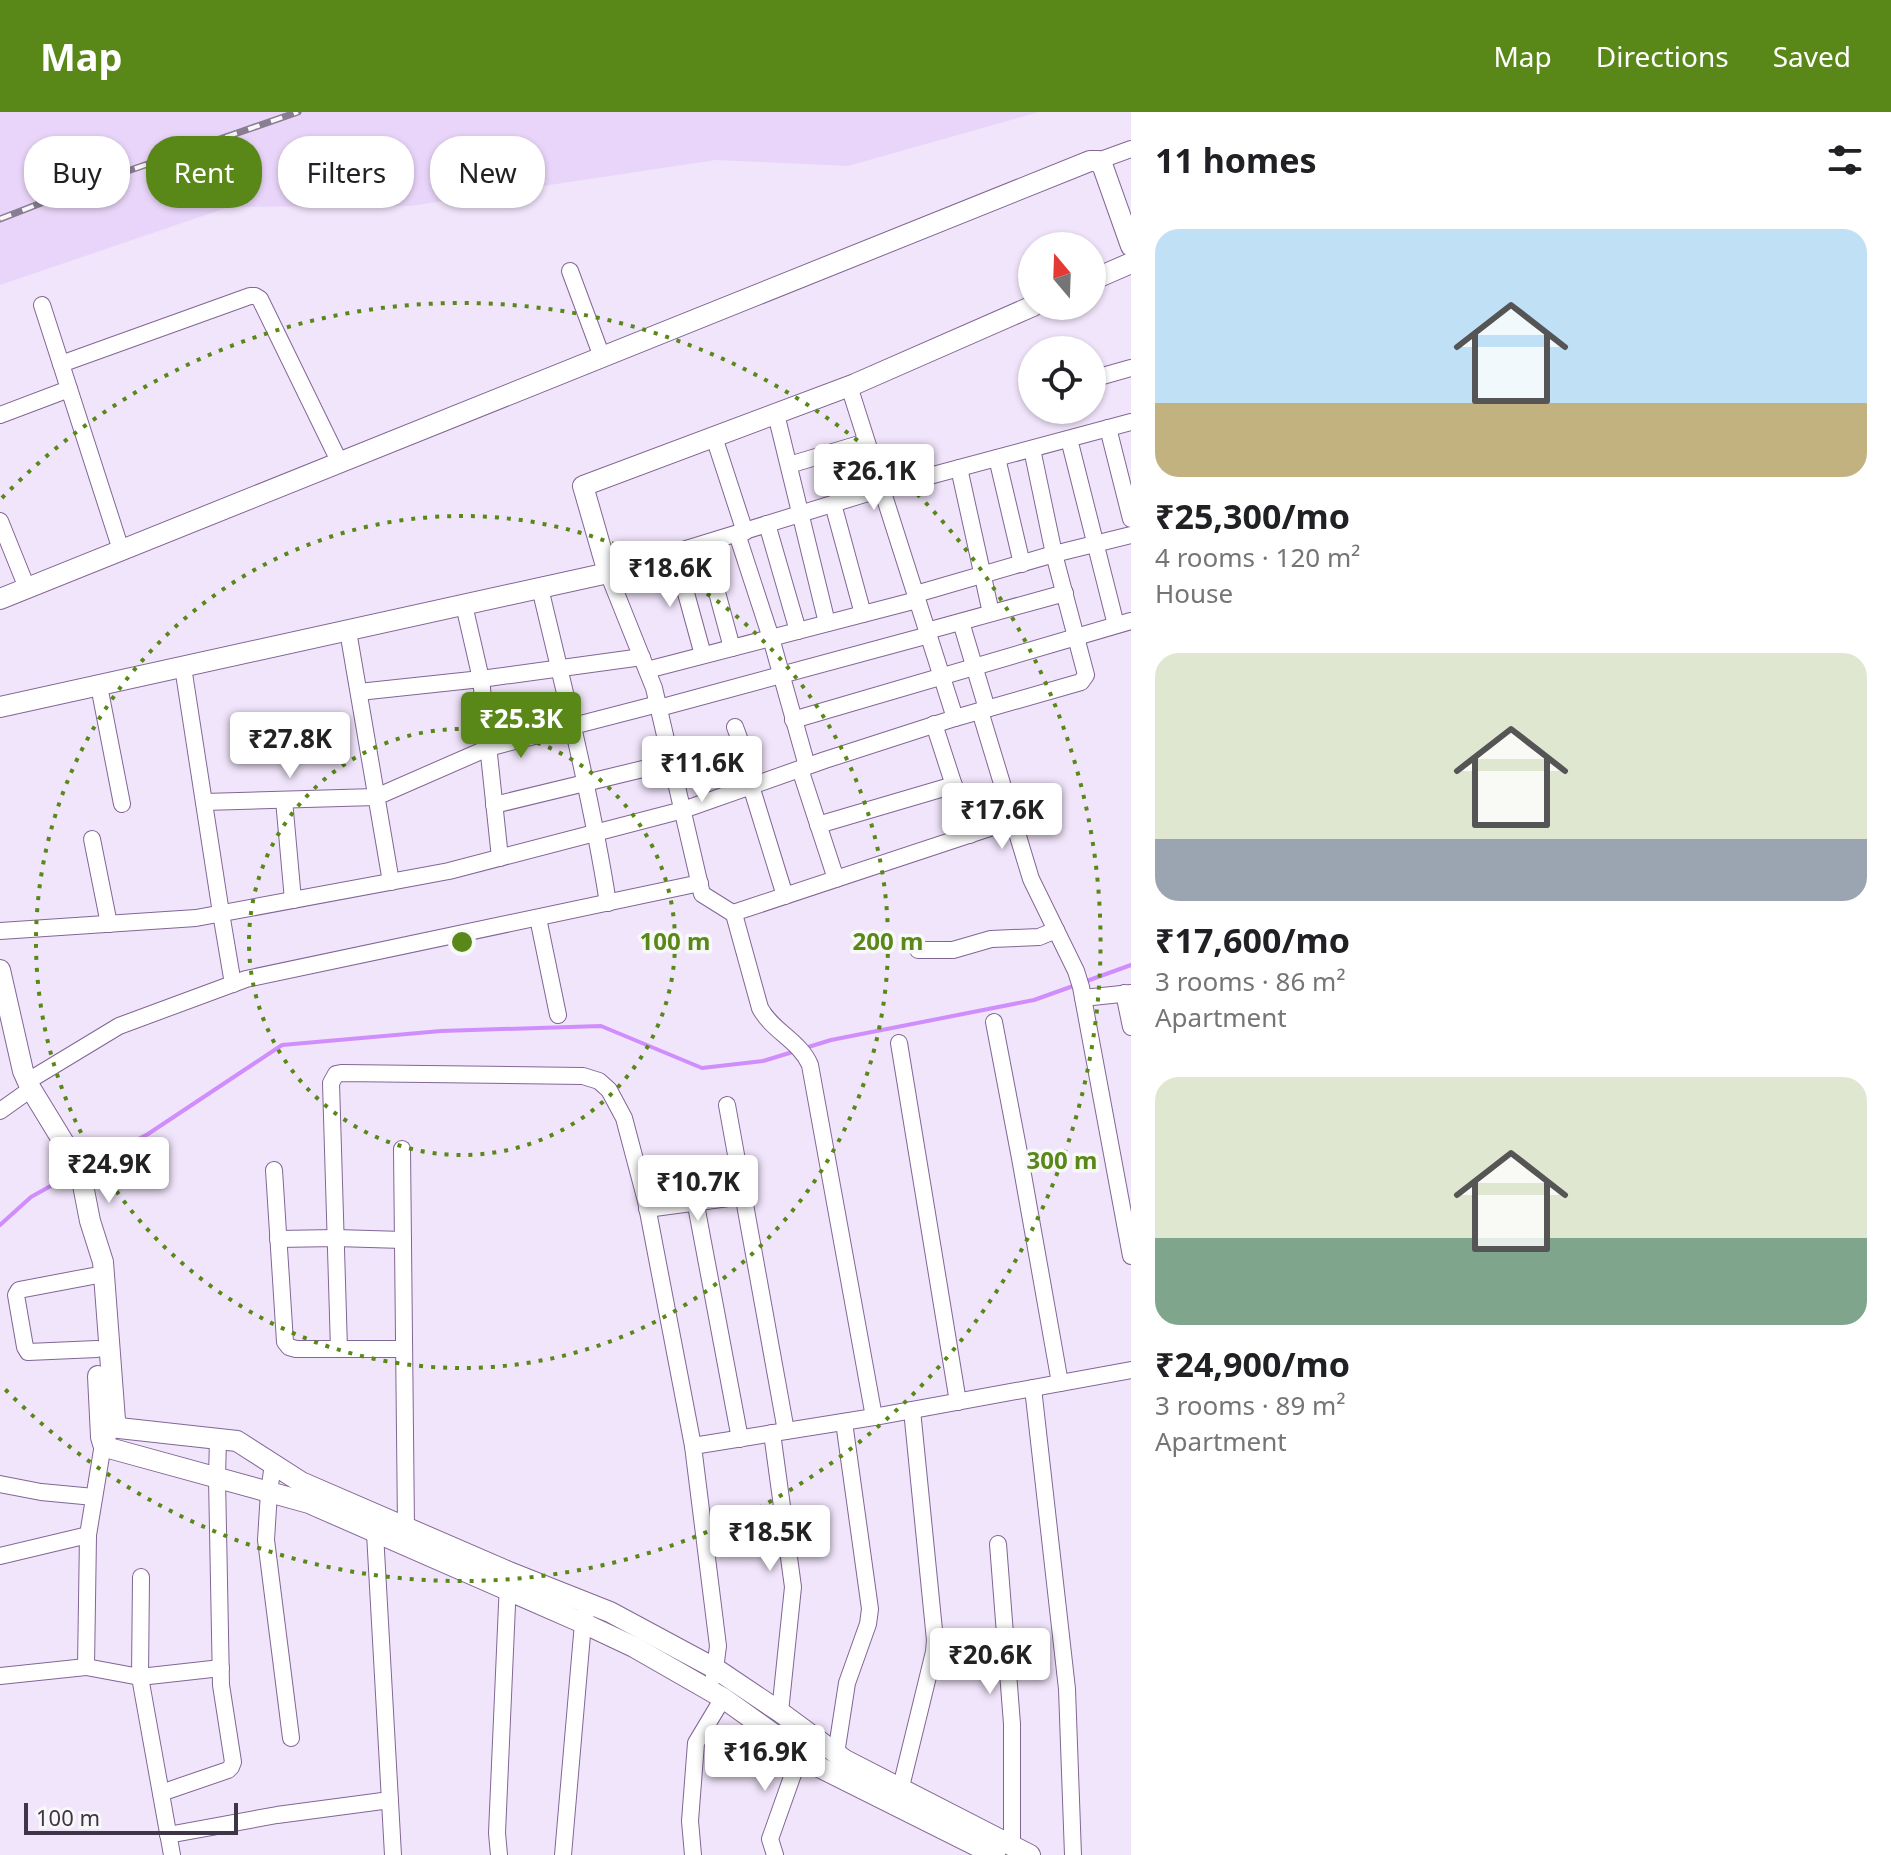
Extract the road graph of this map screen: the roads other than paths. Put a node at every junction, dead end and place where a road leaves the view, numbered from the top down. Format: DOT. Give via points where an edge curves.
graph roads {
  1 [pos="1131,149"];
  2 [pos="1098,161"];
  3 [pos="1131,246"];
  4 [pos="1131,263"];
  5 [pos="570,271"];
  6 [pos="1106,274"];
  7 [pos="42,305"];
  8 [pos="1018,313"];
  9 [pos="602,357"];
  10 [pos="61,364"];
  11 [pos="1131,368"];
  12 [pos="1106,375"];
  13 [pos="849,386"];
  14 [pos="69,389"];
  15 [pos="776,414"];
  16 [pos="0,415"];
  17 [pos="1131,422"];
  18 [pos="1108,428"];
  19 [pos="714,437"];
  20 [pos="1069,439"];
  21 [pos="866,442"];
  22 [pos="1032,449"];
  23 [pos="997,458"];
  24 [pos="340,463"];
  25 [pos="789,465"];
  26 [pos="959,468"];
  27 [pos="881,489"];
  28 [pos="833,504"];
  29 [pos="801,514"];
  30 [pos="1131,519"];
  31 [pos="0,521"];
  32 [pos="767,524"];
  33 [pos="741,533"];
  34 [pos="1131,535"];
  35 [pos="704,544"];
  36 [pos="1095,544"];
  37 [pos="121,550"];
  38 [pos="675,553"];
  39 [pos="1054,554"];
  40 [pos="1022,564"];
  41 [pos="608,573"];
  42 [pos="983,575"];
  43 [pos="27,588"];
  44 [pos="540,588"];
  45 [pos="1065,593"];
  46 [pos="916,597"];
  47 [pos="0,599"];
  48 [pos="464,605"];
  49 [pos="991,613"];
  50 [pos="863,614"];
  51 [pos="961,622"];
  52 [pos="827,623"];
  53 [pos="1123,623"];
  54 [pos="348,631"];
  55 [pos="798,631"];
  56 [pos="928,633"];
  57 [pos="1076,636"];
  58 [pos="771,638"];
  59 [pos="732,648"];
  60 [pos="703,655"];
  61 [pos="644,663"];
  62 [pos="183,667"];
  63 [pos="975,667"];
  64 [pos="560,669"];
  65 [pos="781,675"];
  66 [pos="942,677"];
  67 [pos="481,679"];
  68 [pos="99,686"];
  69 [pos="359,692"];
  70 [pos="658,706"];
  71 [pos="0,707"];
  72 [pos="983,710"];
  73 [pos="955,718"];
  74 [pos="793,720"];
  75 [pos="934,724"];
  76 [pos="574,726"];
  77 [pos="735,727"];
  78 [pos="488,748"];
  79 [pos="672,762"];
  80 [pos="803,768"];
  81 [pos="586,783"];
  82 [pos="753,785"];
  83 [pos="954,785"];
  84 [pos="376,797"];
  85 [pos="284,800"];
  86 [pos="204,802"];
  87 [pos="122,804"];
  88 [pos="494,805"];
  89 [pos="683,810"];
  90 [pos="1014,820"];
  91 [pos="818,825"];
  92 [pos="597,832"];
  93 [pos="970,835"];
  94 [pos="92,839"];
  95 [pos="500,858"];
  96 [pos="836,879"];
  97 [pos="391,882"];
  98 [pos="700,883"];
  99 [pos="785,896"];
  100 [pos="293,900"];
  101 [pos="608,903"];
  102 [pos="221,913"];
  103 [pos="733,913"];
  104 [pos="538,918"];
  105 [pos="109,924"];
  106 [pos="1056,930"];
  107 [pos="0,931"];
  108 [pos="918,950"];
  109 [pos="0,970"];
  110 [pos="233,984"];
  111 [pos="1080,985"];
  112 [pos="1128,993"];
  113 [pos="3,1001"];
  114 [pos="558,1015"];
  115 [pos="994,1022"];
  116 [pos="1131,1027"];
  117 [pos="899,1043"];
  118 [pos="30,1085"];
  119 [pos="727,1105"];
  120 [pos="0,1111"];
  121 [pos="402,1149"];
  122 [pos="689,1168"];
  123 [pos="274,1170"];
  124 [pos="743,1196"];
  125 [pos="695,1203"];
  126 [pos="647,1209"];
  127 [pos="94,1238"];
  128 [pos="336,1238"];
  129 [pos="278,1239"];
  130 [pos="403,1240"];
  131 [pos="1131,1256"];
  132 [pos="93,1276"];
  133 [pos="100,1308"];
  134 [pos="97,1349"];
  135 [pos="339,1349"];
  136 [pos="404,1349"];
  137 [pos="1131,1370"];
  138 [pos="1060,1383"];
  139 [pos="1033,1388"];
  140 [pos="958,1402"];
  141 [pos="912,1410"];
  142 [pos="874,1417"];
  143 [pos="844,1422"];
  144 [pos="116,1423"];
  145 [pos="779,1432"];
  146 [pos="218,1438"];
  147 [pos="740,1439"];
  148 [pos="103,1444"];
  149 [pos="693,1446"];
  150 [pos="273,1464"];
  151 [pos="217,1478"];
  152 [pos="0,1484"];
  153 [pos="269,1492"];
  154 [pos="94,1497"];
  155 [pos="378,1524"];
  156 [pos="406,1527"];
  157 [pos="88,1535"];
  158 [pos="998,1544"];
  159 [pos="0,1556"];
  160 [pos="141,1577"];
  161 [pos="508,1582"];
  162 [pos="586,1613"];
  163 [pos="86,1667"];
  164 [pos="221,1668"];
  165 [pos="716,1669"];
  166 [pos="1,1671"];
  167 [pos="140,1677"];
  168 [pos="716,1694"];
  169 [pos="780,1712"];
  170 [pos="291,1738"];
  171 [pos="804,1743"];
  172 [pos="836,1754"];
  173 [pos="161,1793"];
  174 [pos="898,1798"];
  175 [pos="390,1800"];
  176 [pos="168,1835"];
  177 [pos="1012,1852"];
  178 [pos="172,1855"];
  179 [pos="393,1855"];
  180 [pos="499,1855"];
  181 [pos="563,1855"];
  182 [pos="693,1855"];
  183 [pos="775,1855"];
  184 [pos="1073,1855"];
  1 -- 2 [label="street"];
  2 -- 3 [label="main road"];
  2 -- 9 [label="main road"];
  4 -- 6 [label="main road"];
  5 -- 9 [label="street"];
  7 -- 10 [label="street"];
  8 -- 13 [label="main road"];
  9 -- 24 [label="main road"];
  10 -- 14 [label="street"];
  10 -- 24 [label="street" via="255,296"];
  11 -- 12 [label="street"];
  13 -- 15 [label="main road"];
  13 -- 21 [label="street"];
  14 -- 16 [label="street"];
  14 -- 37 [label="street"];
  15 -- 19 [label="main road"];
  15 -- 25 [label="street"];
  17 -- 18 [label="street"];
  18 -- 20 [label="street"];
  18 -- 30 [label="street"];
  19 -- 33 [label="street"];
  19 -- 41 [label="main road" via="583,486"];
  20 -- 22 [label="street"];
  20 -- 36 [label="street"];
  21 -- 25 [label="street"];
  21 -- 27 [label="street"];
  22 -- 23 [label="street"];
  22 -- 39 [label="street"];
  23 -- 26 [label="street"];
  23 -- 40 [label="street"];
  24 -- 37 [label="main road"];
  25 -- 29 [label="street"];
  26 -- 27 [label="street"];
  26 -- 42 [label="street"];
  27 -- 28 [label="street"];
  27 -- 46 [label="street"];
  28 -- 29 [label="street"];
  28 -- 50 [label="street"];
  29 -- 32 [label="street"];
  29 -- 52 [label="street"];
  31 -- 43 [label="street"];
  32 -- 33 [label="street"];
  32 -- 55 [label="street"];
  33 -- 35 [label="street"];
  33 -- 58 [label="street"];
  34 -- 36 [label="street"];
  35 -- 38 [label="street"];
  35 -- 59 [label="street"];
  36 -- 39 [label="street"];
  36 -- 53 [label="street"];
  37 -- 43 [label="main road"];
  38 -- 41 [label="street"];
  38 -- 60 [label="street"];
  39 -- 40 [label="street"];
  39 -- 45 [label="street"];
  40 -- 42 [label="street"];
  41 -- 44 [label="main road"];
  41 -- 61 [label="street"];
  42 -- 46 [label="street"];
  42 -- 49 [label="street"];
  43 -- 47 [label="main road"];
  44 -- 48 [label="main road"];
  44 -- 64 [label="street"];
  45 -- 49 [label="street"];
  45 -- 57 [label="street"];
  46 -- 50 [label="street"];
  46 -- 56 [label="street"];
  48 -- 54 [label="main road"];
  48 -- 67 [label="street"];
  49 -- 51 [label="street"];
  50 -- 52 [label="street"];
  51 -- 56 [label="street"];
  51 -- 63 [label="street"];
  52 -- 55 [label="street"];
  53 -- 57 [label="street"];
  54 -- 62 [label="main road"];
  54 -- 69 [label="street"];
  55 -- 58 [label="street"];
  56 -- 65 [label="street"];
  56 -- 66 [label="street"];
  57 -- 63 [label="street"];
  57 -- 72 [label="street" via="1084,680"];
  58 -- 59 [label="street"];
  58 -- 65 [label="street"];
  59 -- 60 [label="street"];
  60 -- 61 [label="street"];
  61 -- 64 [label="street"];
  61 -- 70 [label="street"];
  62 -- 68 [label="main road"];
  62 -- 86 [label="street"];
  63 -- 66 [label="street"];
  63 -- 72 [label="street"];
  64 -- 67 [label="street"];
  64 -- 76 [label="street"];
  65 -- 70 [label="street"];
  65 -- 74 [label="street"];
  66 -- 73 [label="street"];
  66 -- 74 [label="street"];
  67 -- 69 [label="street"];
  67 -- 78 [label="street"];
  68 -- 71 [label="main road"];
  68 -- 87 [label="street"];
  69 -- 84 [label="street"];
  70 -- 76 [label="street"];
  70 -- 79 [label="street"];
  72 -- 73 [label="street"];
  72 -- 90 [label="street"];
  73 -- 75 [label="street"];
  74 -- 80 [label="street"];
  75 -- 80 [label="street"];
  75 -- 83 [label="street"];
  76 -- 78 [label="street"];
  76 -- 81 [label="street"];
  77 -- 82 [label="street"];
  78 -- 84 [label="street"];
  78 -- 88 [label="street"];
  79 -- 81 [label="street"];
  79 -- 89 [label="street"];
  80 -- 82 [label="street"];
  80 -- 91 [label="street"];
  81 -- 88 [label="street"];
  81 -- 92 [label="street"];
  82 -- 89 [label="street"];
  82 -- 99 [label="street"];
  83 -- 91 [label="street"];
  83 -- 93 [label="street"];
  84 -- 85 [label="street"];
  84 -- 97 [label="street"];
  85 -- 86 [label="street"];
  85 -- 100 [label="street"];
  86 -- 102 [label="street"];
  88 -- 95 [label="street"];
  89 -- 92 [label="street"];
  89 -- 98 [label="street"];
  90 -- 93 [label="street"];
  90 -- 106 [label="street" via="1031,879"];
  91 -- 96 [label="street"];
  92 -- 95 [label="street"];
  92 -- 101 [label="street"];
  93 -- 96 [label="street"];
  94 -- 105 [label="street"];
  95 -- 97 [label="street"];
  96 -- 99 [label="street"];
  97 -- 100 [label="street"];
  98 -- 101 [label="street"];
  98 -- 103 [label="street" via="702,894"];
  99 -- 103 [label="street"];
  100 -- 102 [label="street"];
  101 -- 104 [label="street"];
  102 -- 105 [label="street"];
  102 -- 110 [label="street"];
  103 -- 142 [label="street" via="760,1008 810,1065"];
  104 -- 110 [label="street"];
  104 -- 114 [label="street"];
  105 -- 107 [label="street"];
  106 -- 108 [label="street" via="953,950"];
  106 -- 111 [label="street"];
  109 -- 113 [label="main road"];
  110 -- 118 [label="street" via="119,1026"];
  111 -- 112 [label="street"];
  111 -- 131 [label="street"];
  112 -- 116 [label="street"];
  113 -- 118 [label="main road"];
  115 -- 138 [label="street"];
  117 -- 140 [label="street"];
  118 -- 120 [label="street"];
  118 -- 127 [label="main road" via="79,1171"];
  119 -- 124 [label="street"];
  121 -- 130 [label="street"];
  122 -- 125 [label="street"];
  123 -- 129 [label="street"];
  124 -- 125 [label="street"];
  124 -- 145 [label="street"];
  125 -- 126 [label="street"];
  125 -- 147 [label="street"];
  126 -- 128 [label="street" via="624,1118 599,1081 583,1076 341,1073 331,1083"];
  126 -- 149 [label="street"];
  127 -- 132 [label="main road"];
  127 -- 133 [label="main road" via="103,1262"];
  128 -- 129 [label="street"];
  128 -- 130 [label="street"];
  128 -- 135 [label="street"];
  129 -- 135 [label="street" via="285,1342 296,1349"];
  130 -- 136 [label="street"];
  132 -- 133 [label="main road"];
  132 -- 134 [label="street" via="19,1290 16,1295 28,1352"];
  133 -- 134 [label="main road"];
  133 -- 144 [label="main road"];
  134 -- 148 [label="main road"];
  135 -- 136 [label="street"];
  136 -- 156 [label="street"];
  137 -- 138 [label="street"];
  138 -- 139 [label="street"];
  139 -- 140 [label="street"];
  139 -- 184 [label="street" via="1067,1689"];
  140 -- 141 [label="street"];
  141 -- 142 [label="street"];
  141 -- 174 [label="street" via="935,1640"];
  142 -- 143 [label="street"];
  143 -- 145 [label="street"];
  143 -- 172 [label="street" via="870,1609 847,1683"];
  144 -- 146 [label="main road" via="123,1429"];
  144 -- 148 [label="street"];
  145 -- 147 [label="street"];
  145 -- 169 [label="street" via="793,1587"];
  146 -- 150 [label="main road" via="237,1441"];
  146 -- 151 [label="street"];
  147 -- 149 [label="street"];
  148 -- 151 [label="main road"];
  148 -- 154 [label="street"];
  149 -- 165 [label="street" via="718,1646"];
  150 -- 153 [label="street"];
  150 -- 155 [label="main road"];
  151 -- 153 [label="main road"];
  151 -- 164 [label="street"];
  152 -- 154 [label="street"];
  153 -- 155 [label="main road"];
  153 -- 170 [label="street" via="266,1540"];
  154 -- 157 [label="street"];
  155 -- 156 [label="main road"];
  155 -- 161 [label="main road"];
  155 -- 175 [label="street"];
  156 -- 161 [label="main road"];
  157 -- 159 [label="street"];
  157 -- 163 [label="street"];
  158 -- 177 [label="street" via="1012,1724"];
  160 -- 167 [label="street"];
  161 -- 162 [label="main road"];
  161 -- 180 [label="street"];
  162 -- 165 [label="main road" via="610,1612"];
  162 -- 168 [label="main road"];
  162 -- 181 [label="street"];
  163 -- 166 [label="street"];
  163 -- 167 [label="street"];
  164 -- 167 [label="street"];
  164 -- 173 [label="street" via="231,1767"];
  165 -- 168 [label="street"];
  165 -- 169 [label="main road"];
  167 -- 173 [label="street"];
  168 -- 171 [label="main road"];
  168 -- 182 [label="street" via="696,1743"];
  169 -- 171 [label="main road"];
  171 -- 172 [label="main road"];
  171 -- 174 [label="main road" via="821,1768"];
  171 -- 183 [label="street" via="770,1839"];
  172 -- 174 [label="main road"];
  173 -- 176 [label="street"];
  174 -- 177 [label="main road"];
  175 -- 176 [label="street"];
  175 -- 179 [label="street"];
  176 -- 178 [label="street"];
}
